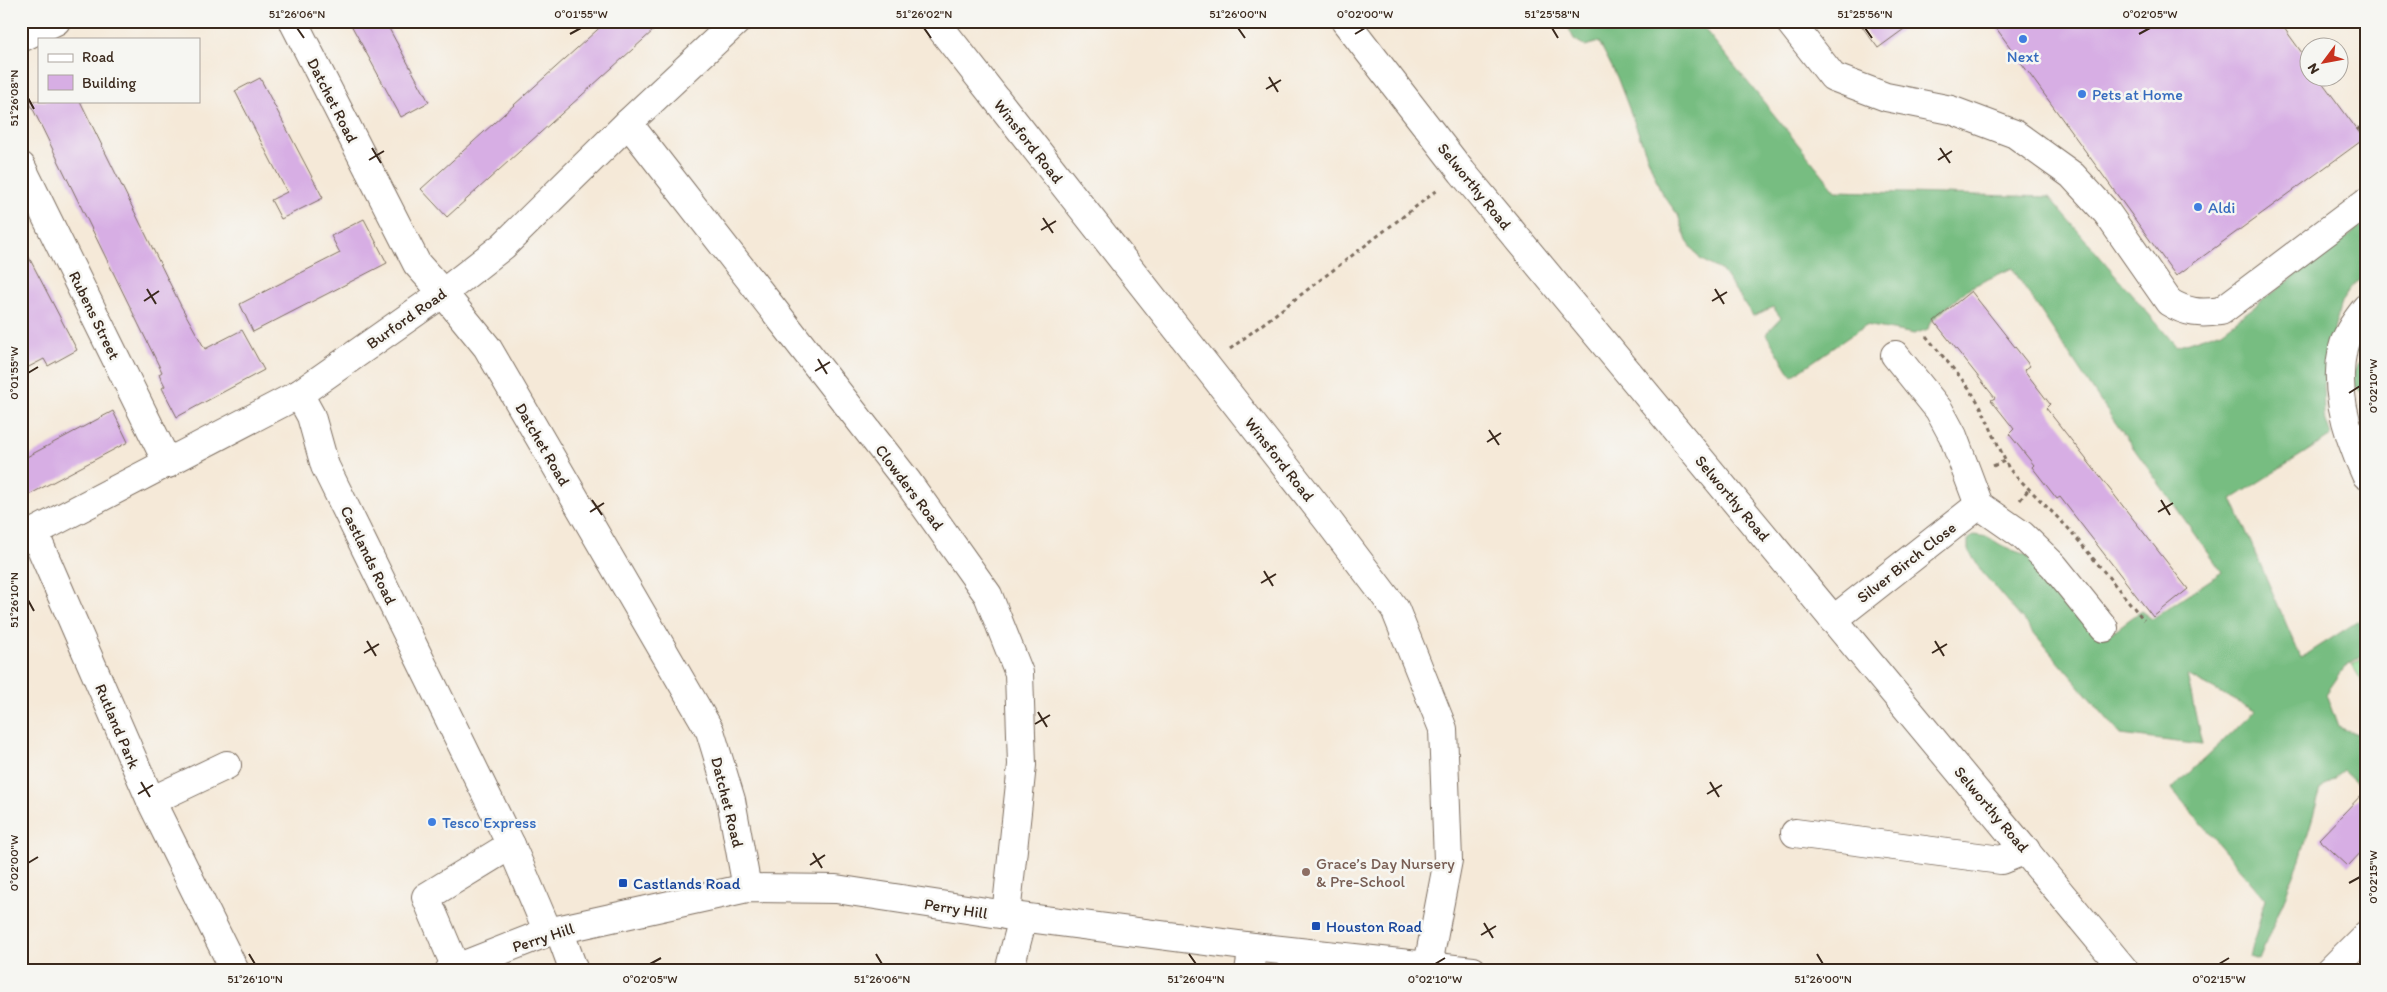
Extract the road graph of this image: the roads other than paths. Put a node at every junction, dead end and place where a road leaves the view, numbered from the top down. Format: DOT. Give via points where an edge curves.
graph roads {
  1 [pos="56,21"];
  2 [pos="293,21"];
  3 [pos="737,21"];
  4 [pos="935,21"];
  5 [pos="1345,21"];
  6 [pos="1789,21"];
  7 [pos="21,38"];
  8 [pos="628,123"];
  9 [pos="21,166"];
  10 [pos="2366,202"];
  11 [pos="29,203"];
  12 [pos="443,293"];
  13 [pos="2366,308"];
  14 [pos="1895,356"];
  15 [pos="299,394"];
  16 [pos="168,464"];
  17 [pos="2366,475"];
  18 [pos="1980,505"];
  19 [pos="28,536"];
  20 [pos="1833,620"];
  21 [pos="2104,628"];
  22 [pos="227,765"];
  23 [pos="150,801"];
  24 [pos="1795,832"];
  25 [pos="511,845"];
  26 [pos="2026,850"];
  27 [pos="747,888"];
  28 [pos="1014,916"];
  29 [pos="554,931"];
  30 [pos="2366,935"];
  31 [pos="1251,959"];
  32 [pos="1428,966"];
  33 [pos="453,969"];
  34 [pos="235,971"];
  35 [pos="574,971"];
  36 [pos="1009,971"];
  37 [pos="1472,971"];
  38 [pos="2125,971"];
  39 [pos="2330,971"];
  1 -- 7 [label="street"];
  2 -- 12 [label="street, Datchet Road" via="417,264"];
  3 -- 8 [label="street, Burford Road"];
  4 -- 32 [label="street, Winsford Road" via="1395,609 1442,729 1448,860"];
  5 -- 20 [label="street, Selworthy Road" via="1462,172"];
  6 -- 10 [label="street" via="1833,77 1886,97 1951,110 2015,134 2072,175 2108,213 2169,302 2182,310 2200,314 2221,311"];
  8 -- 12 [label="street, Burford Road" via="503,246"];
  8 -- 28 [label="street, Clowders Road" via="901,474 988,595 1019,673 1022,765"];
  9 -- 11 [label="street, Rubens Street"];
  11 -- 16 [label="street, Rubens Street"];
  12 -- 15 [label="street, Burford Road"];
  12 -- 27 [label="street, Datchet Road" via="487,347 710,731 731,800"];
  13 -- 17 [label="street" via="2343,347 2341,373 2346,426"];
  14 -- 18 [label="street" via="1938,410 1953,436"];
  15 -- 16 [label="street, Burford Road"];
  15 -- 25 [label="street, Castlands Road" via="311,416 326,466"];
  16 -- 19 [label="street, Burford Road"];
  18 -- 20 [label="street, Silver Birch Close"];
  18 -- 21 [label="street" via="2022,535 2054,566"];
  19 -- 23 [label="street, Rutland Park"];
  20 -- 26 [label="street, Selworthy Road"];
  22 -- 23 [label="street"];
  23 -- 34 [label="street, Rutland Park"];
  24 -- 26 [label="street" via="2001,860"];
  25 -- 29 [label="street, Castlands Road"];
  25 -- 33 [label="street" via="426,897"];
  26 -- 38 [label="street, Selworthy Road"];
  27 -- 28 [label="street, Perry Hill" via="836,889"];
  27 -- 29 [label="street, Perry Hill"];
  28 -- 31 [label="street, Perry Hill"];
  28 -- 36 [label="street, Clowders Road"];
  29 -- 33 [label="street, Perry Hill"];
  29 -- 35 [label="street, Castlands Road"];
  30 -- 39 [label="street"];
  31 -- 32 [label="street, Perry Hill"];
  32 -- 37 [label="street, Perry Hill"];
}
